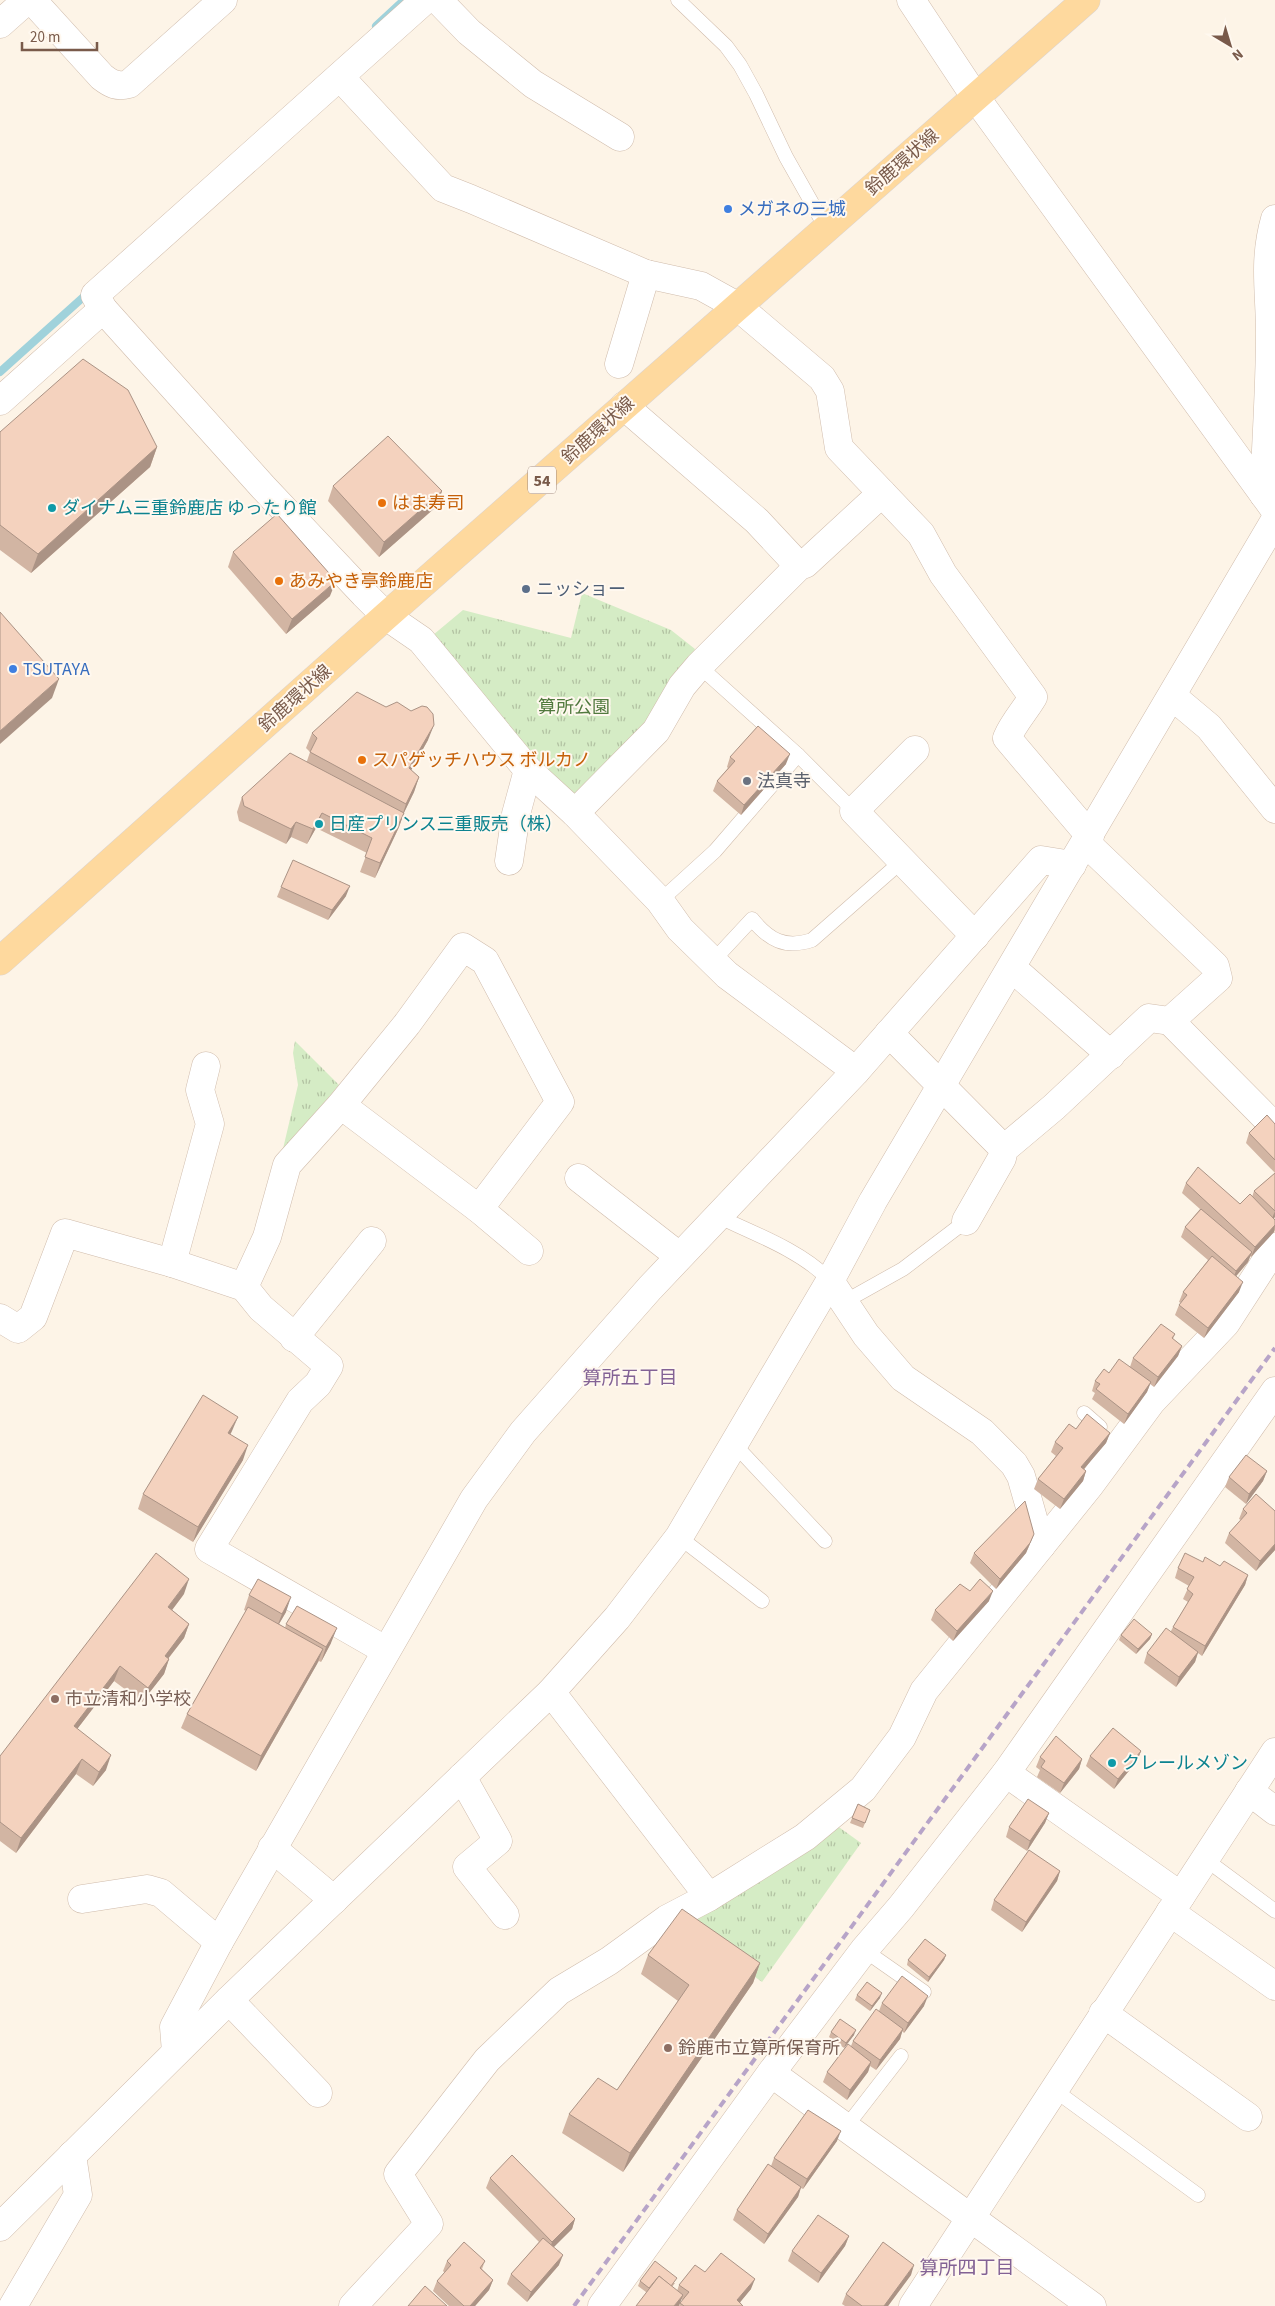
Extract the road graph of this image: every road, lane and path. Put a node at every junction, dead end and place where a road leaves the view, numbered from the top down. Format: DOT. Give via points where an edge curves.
graph roads {
  1 [pos="26,0"];
  2 [pos="32,0"];
  3 [pos="222,0"];
  4 [pos="424,0"];
  5 [pos="438,0"];
  6 [pos="678,0"];
  7 [pos="911,0"];
  8 [pos="1086,0"];
  9 [pos="0,24"];
  10 [pos="340,77"];
  11 [pos="976,98"];
  12 [pos="620,137"];
  13 [pos="1275,219"];
  14 [pos="826,228"];
  15 [pos="646,274"];
  16 [pos="737,306"];
  17 [pos="102,309"];
  18 [pos="618,364"];
  19 [pos="0,401"];
  20 [pos="624,406"];
  21 [pos="882,494"];
  22 [pos="1269,503"];
  23 [pos="1275,520"];
  24 [pos="799,566"];
  25 [pos="386,616"];
  26 [pos="699,666"];
  27 [pos="1172,696"];
  28 [pos="915,750"];
  29 [pos="798,755"];
  30 [pos="528,770"];
  31 [pos="1275,809"];
  32 [pos="854,810"];
  33 [pos="575,812"];
  34 [pos="1082,848"];
  35 [pos="509,861"];
  36 [pos="902,861"];
  37 [pos="660,900"];
  38 [pos="975,936"];
  39 [pos="0,961"];
  40 [pos="712,962"];
  41 [pos="1012,968"];
  42 [pos="1170,1021"];
  43 [pos="889,1033"];
  44 [pos="1111,1055"];
  45 [pos="206,1066"];
  46 [pos="856,1070"];
  47 [pos="942,1086"];
  48 [pos="341,1105"];
  49 [pos="1275,1127"];
  50 [pos="1004,1149"];
  51 [pos="579,1178"];
  52 [pos="479,1209"];
  53 [pos="718,1216"];
  54 [pos="966,1221"];
  55 [pos="372,1241"];
  56 [pos="1275,1247"];
  57 [pos="529,1251"];
  58 [pos="679,1256"];
  59 [pos="172,1263"];
  60 [pos="244,1288"];
  61 [pos="837,1291"];
  62 [pos="0,1318"];
  63 [pos="294,1338"];
  64 [pos="1275,1390"];
  65 [pos="1084,1413"];
  66 [pos="1120,1443"];
  67 [pos="734,1444"];
  68 [pos="679,1536"];
  69 [pos="825,1541"];
  70 [pos="1041,1546"];
  71 [pos="762,1601"];
  72 [pos="385,1650"];
  73 [pos="551,1692"];
  74 [pos="1275,1752"];
  75 [pos="1006,1773"];
  76 [pos="462,1777"];
  77 [pos="1249,1791"];
  78 [pos="1275,1811"];
  79 [pos="272,1848"];
  80 [pos="1205,1859"];
  81 [pos="709,1897"];
  82 [pos="82,1899"];
  83 [pos="334,1900"];
  84 [pos="1176,1904"];
  85 [pos="1275,1911"];
  86 [pos="505,1915"];
  87 [pos="218,1942"];
  88 [pos="864,1950"];
  89 [pos="1275,1986"];
  90 [pos="924,1992"];
  91 [pos="229,2000"];
  92 [pos="1103,2013"];
  93 [pos="176,2052"];
  94 [pos="901,2056"];
  95 [pos="771,2073"];
  96 [pos="1053,2090"];
  97 [pos="318,2093"];
  98 [pos="1248,2117"];
  99 [pos="846,2127"];
  100 [pos="72,2155"];
  101 [pos="1198,2195"];
  102 [pos="971,2217"];
  103 [pos="0,2227"];
  104 [pos="13,2306"];
  105 [pos="353,2306"];
  106 [pos="602,2306"];
  107 [pos="913,2306"];
  108 [pos="1092,2306"];
  1 -- 9 [label="street"];
  2 -- 3 [label="street" via="102,77 120,86 129,84"];
  4 -- 10 [label="street"];
  5 -- 12 [label="street" via="469,32 533,84"];
  6 -- 14 [label="lane" via="726,46 740,65"];
  7 -- 11 [label="street"];
  8 -- 11 [label="main road, 鈴鹿環状線 / 54"];
  10 -- 15 [label="street" via="443,188"];
  10 -- 17 [label="street" via="95,295"];
  11 -- 14 [label="main road, 鈴鹿環状線 / 54"];
  11 -- 22 [label="street"];
  13 -- 22 [label="street" via="1269,240 1266,275 1270,333"];
  14 -- 16 [label="main road, 鈴鹿環状線 / 54"];
  15 -- 16 [label="street" via="701,286"];
  15 -- 18 [label="street"];
  16 -- 20 [label="main road, 鈴鹿環状線 / 54"];
  16 -- 21 [label="street" via="827,384 839,448"];
  17 -- 19 [label="street"];
  17 -- 25 [label="street" via="263,487"];
  20 -- 24 [label="street" via="757,521"];
  20 -- 25 [label="main road, 鈴鹿環状線 / 54"];
  21 -- 24 [label="street"];
  21 -- 34 [label="street" via="921,534 943,574 1032,697 1026,710 1014,721 1007,738"];
  23 -- 27 [label="street"];
  24 -- 26 [label="street"];
  25 -- 30 [label="street" via="421,640"];
  25 -- 39 [label="main road, 鈴鹿環状線 / 54"];
  26 -- 29 [label="lane"];
  26 -- 33 [label="street" via="682,686 656,731"];
  27 -- 31 [label="street" via="1209,727"];
  27 -- 34 [label="street"];
  28 -- 32 [label="street"];
  29 -- 32 [label="lane"];
  29 -- 37 [label="lane" via="715,851"];
  30 -- 33 [label="street"];
  30 -- 35 [label="street" via="516,814"];
  32 -- 36 [label="street"];
  33 -- 37 [label="street"];
  34 -- 38 [label="street" via="1041,860"];
  34 -- 41 [label="street"];
  34 -- 42 [label="street" via="1215,966 1218,978"];
  36 -- 38 [label="street"];
  36 -- 40 [label="lane" via="812,940 784,943 765,934 752,919"];
  37 -- 40 [label="street" via="680,929"];
  38 -- 43 [label="street"];
  40 -- 46 [label="street"];
  41 -- 44 [label="street"];
  41 -- 47 [label="street"];
  42 -- 44 [label="street" via="1149,1018"];
  42 -- 49 [label="street"];
  43 -- 46 [label="street"];
  43 -- 47 [label="street"];
  44 -- 50 [label="street"];
  45 -- 59 [label="street" via="200,1090 210,1124"];
  46 -- 53 [label="street"];
  47 -- 50 [label="street"];
  47 -- 61 [label="street" via="874,1201"];
  48 -- 52 [label="street"];
  48 -- 52 [label="street" via="407,1024 463,947 485,961 560,1102"];
  48 -- 60 [label="street" via="287,1165 267,1237"];
  50 -- 54 [label="street"];
  51 -- 58 [label="street"];
  52 -- 57 [label="street"];
  53 -- 58 [label="street"];
  53 -- 61 [label="lane" via="819,1269"];
  54 -- 61 [label="lane" via="904,1268"];
  55 -- 63 [label="street"];
  56 -- 66 [label="street" via="1226,1323 1152,1402"];
  58 -- 72 [label="street" via="523,1432 474,1499"];
  59 -- 60 [label="street"];
  59 -- 62 [label="street" via="65,1233 33,1318 18,1329"];
  60 -- 63 [label="street"];
  61 -- 67 [label="street"];
  61 -- 70 [label="street" via="866,1335 903,1378 982,1432 1014,1464"];
  63 -- 72 [label="street" via="329,1366 318,1384 300,1400 209,1549"];
  64 -- 75 [label="street"];
  65 -- 66 [label="lane"];
  66 -- 70 [label="street"];
  67 -- 68 [label="street"];
  67 -- 69 [label="lane"];
  68 -- 71 [label="lane"];
  68 -- 73 [label="street" via="616,1618"];
  70 -- 81 [label="street" via="924,1691 902,1737 863,1789 805,1837"];
  72 -- 79 [label="street"];
  73 -- 76 [label="street"];
  73 -- 81 [label="street"];
  74 -- 77 [label="street"];
  75 -- 84 [label="street"];
  75 -- 88 [label="street"];
  76 -- 83 [label="street"];
  76 -- 86 [label="street" via="498,1842 467,1867"];
  77 -- 78 [label="street"];
  77 -- 80 [label="street"];
  79 -- 83 [label="street"];
  79 -- 87 [label="street"];
  80 -- 84 [label="street"];
  80 -- 85 [label="lane"];
  81 -- 105 [label="street" via="667,1920 559,1991 487,2060 398,2174 429,2224"];
  82 -- 87 [label="street" via="147,1889 161,1893"];
  83 -- 91 [label="street"];
  84 -- 89 [label="street"];
  84 -- 92 [label="street"];
  87 -- 93 [label="street" via="174,2027"];
  88 -- 90 [label="lane"];
  88 -- 95 [label="street"];
  91 -- 93 [label="street"];
  91 -- 97 [label="street"];
  92 -- 96 [label="street"];
  92 -- 98 [label="street"];
  93 -- 100 [label="street"];
  94 -- 99 [label="lane"];
  95 -- 99 [label="street"];
  95 -- 106 [label="street"];
  96 -- 101 [label="lane"];
  96 -- 102 [label="street"];
  99 -- 102 [label="street"];
  100 -- 103 [label="street"];
  100 -- 104 [label="street" via="78,2195"];
  102 -- 107 [label="street"];
  102 -- 108 [label="street"];
}
